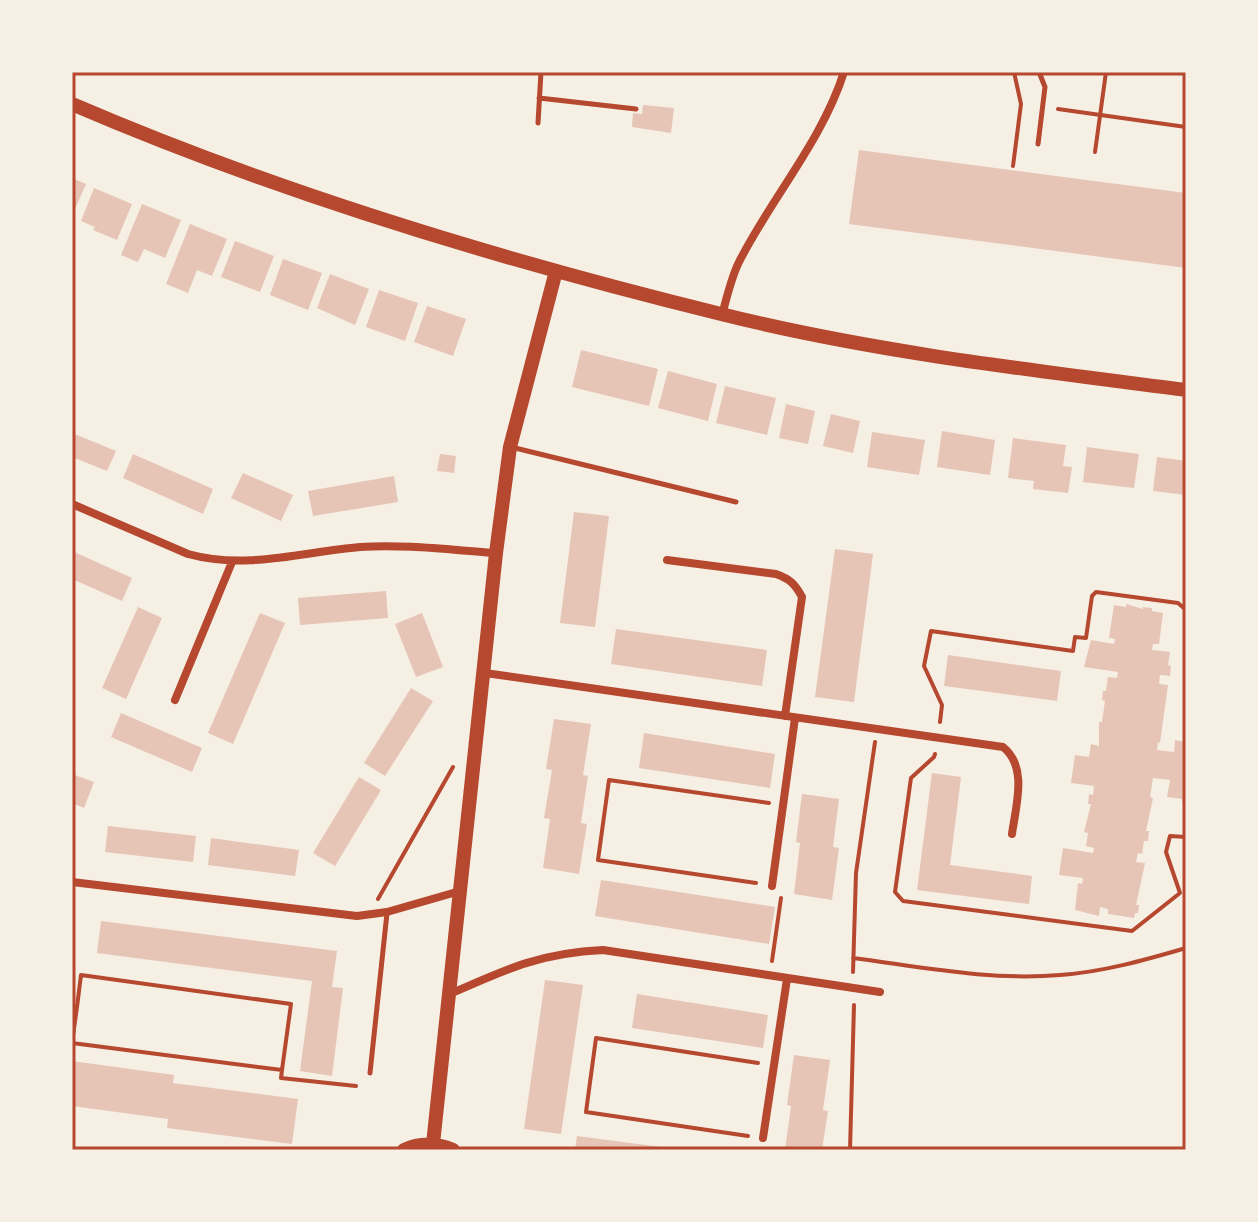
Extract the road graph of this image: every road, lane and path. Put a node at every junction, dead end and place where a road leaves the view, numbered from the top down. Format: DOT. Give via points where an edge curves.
graph roads {
  1 [pos="541,72"];
  2 [pos="844,72"];
  3 [pos="1014,72"];
  4 [pos="1039,72"];
  5 [pos="1106,72"];
  6 [pos="539,98"];
  7 [pos="72,104"];
  8 [pos="1021,104"];
  9 [pos="1043,107"];
  10 [pos="636,109"];
  11 [pos="1100,115"];
  12 [pos="538,123"];
  13 [pos="1186,127"];
  14 [pos="1038,144"];
  15 [pos="1095,152"];
  16 [pos="1013,166"];
  17 [pos="556,271"];
  18 [pos="722,315"];
  19 [pos="1186,390"];
  20 [pos="510,447"];
  21 [pos="736,502"];
  22 [pos="72,504"];
  23 [pos="496,553"];
  24 [pos="667,560"];
  25 [pos="232,562"];
  26 [pos="485,673"];
  27 [pos="175,700"];
  28 [pos="790,717"];
  29 [pos="878,728"];
  30 [pos="456,762"];
  31 [pos="783,805"];
  32 [pos="1012,834"];
  33 [pos="72,882"];
  34 [pos="772,886"];
  35 [pos="461,890"];
  36 [pos="387,912"];
  37 [pos="369,915"];
  38 [pos="1186,948"];
  39 [pos="853,958"];
  40 [pos="770,976"];
  41 [pos="787,979"];
  42 [pos="854,989"];
  43 [pos="880,992"];
  44 [pos="450,994"];
  45 [pos="74,1006"];
  46 [pos="72,1043"];
  47 [pos="774,1065"];
  48 [pos="282,1070"];
  49 [pos="370,1073"];
  50 [pos="356,1086"];
  51 [pos="763,1138"];
  52 [pos="433,1144"];
  53 [pos="404,1150"];
  54 [pos="453,1150"];
  55 [pos="850,1150"];
  1 -- 6 [label="lane"];
  2 -- 18 [label="street" via="811,143 738,263"];
  3 -- 8 [label="path"];
  4 -- 9 [label="lane" via="1045,87"];
  5 -- 11 [label="path"];
  6 -- 10 [label="lane"];
  6 -- 12 [label="lane"];
  7 -- 17 [label="street" via="338,205"];
  8 -- 9 [label="path"];
  8 -- 16 [label="path"];
  9 -- 11 [label="path"];
  9 -- 14 [label="lane"];
  11 -- 13 [label="path"];
  11 -- 15 [label="path"];
  17 -- 18 [label="street"];
  17 -- 20 [label="street"];
  18 -- 19 [label="street" via="952,359"];
  20 -- 21 [label="lane"];
  20 -- 23 [label="street"];
  22 -- 25 [label="street" via="188,554"];
  23 -- 25 [label="street" via="362,547"];
  23 -- 26 [label="street"];
  24 -- 28 [label="street" via="776,574 797,586 802,597"];
  25 -- 27 [label="street"];
  26 -- 28 [label="street"];
  26 -- 35 [label="street"];
  28 -- 29 [label="street"];
  28 -- 31 [label="street"];
  29 -- 32 [label="street" via="1003,747 1018,765"];
  29 -- 39 [label="path" via="856,873"];
  30 -- 37 [label="path"];
  31 -- 34 [label="street"];
  31 -- 34 [label="path" via="609,780 598,860"];
  33 -- 37 [label="street"];
  34 -- 40 [label="path" via="782,897"];
  35 -- 36 [label="street"];
  35 -- 44 [label="street"];
  36 -- 37 [label="street"];
  36 -- 49 [label="lane"];
  38 -- 39 [label="path" via="1106,968 1032,976 972,974"];
  39 -- 42 [label="path"];
  40 -- 41 [label="street"];
  40 -- 44 [label="street" via="603,950 533,959"];
  41 -- 42 [label="street"];
  41 -- 47 [label="street"];
  42 -- 43 [label="street"];
  42 -- 55 [label="path"];
  44 -- 52 [label="street"];
  45 -- 46 [label="path"];
  45 -- 48 [label="path" via="81,975 291,1004"];
  46 -- 48 [label="path"];
  47 -- 51 [label="street"];
  47 -- 51 [label="path" via="596,1038 586,1112"];
  48 -- 50 [label="path" via="281,1078"];
  52 -- 53 [label="street"];
  52 -- 54 [label="street"];
}
